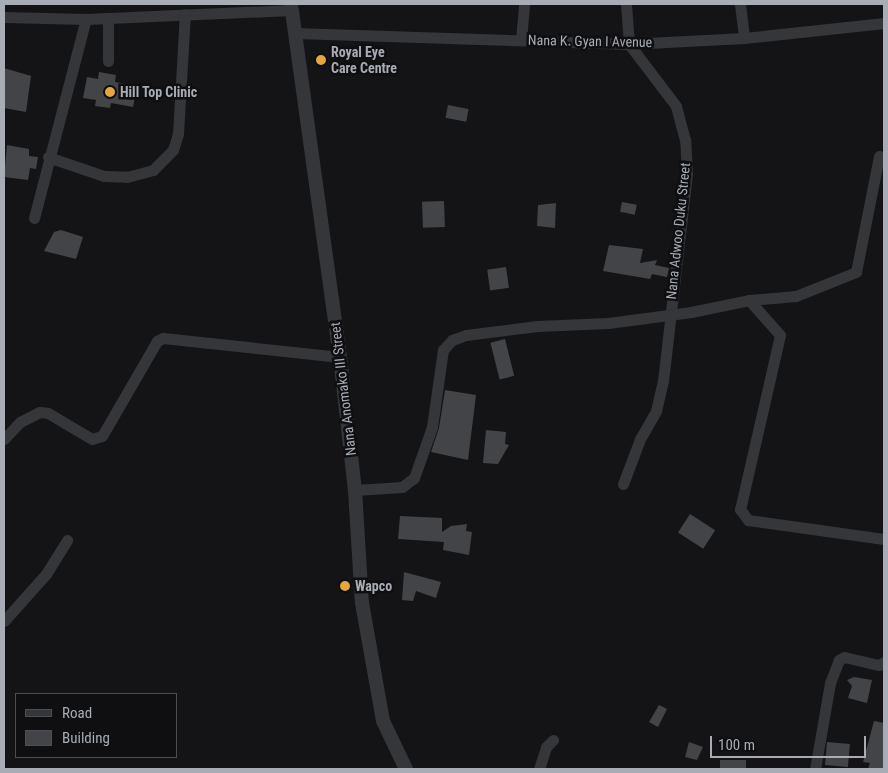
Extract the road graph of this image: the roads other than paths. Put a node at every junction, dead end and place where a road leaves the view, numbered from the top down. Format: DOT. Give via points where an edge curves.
graph roads {
  1 [pos="524,4"];
  2 [pos="626,4"];
  3 [pos="740,4"];
  4 [pos="292,7"];
  5 [pos="185,14"];
  6 [pos="4,17"];
  7 [pos="108,18"];
  8 [pos="86,19"];
  9 [pos="884,23"];
  10 [pos="296,32"];
  11 [pos="744,38"];
  12 [pos="521,40"];
  13 [pos="630,44"];
  14 [pos="108,61"];
  15 [pos="878,156"];
  16 [pos="48,157"];
  17 [pos="34,218"];
  18 [pos="749,300"];
  19 [pos="670,315"];
  20 [pos="340,357"];
  21 [pos="4,439"];
  22 [pos="623,484"];
  23 [pos="355,490"];
  24 [pos="884,539"];
  25 [pos="67,540"];
  26 [pos="4,621"];
  27 [pos="884,662"];
  28 [pos="553,740"];
  29 [pos="406,769"];
  30 [pos="539,769"];
  31 [pos="815,769"];
  1 -- 12 [label="street"];
  2 -- 13 [label="street"];
  3 -- 11 [label="street"];
  4 -- 5 [label="street"];
  4 -- 10 [label="street, Nana Anomako III Street"];
  5 -- 7 [label="street"];
  5 -- 16 [label="street" via="178,134 173,150 153,170 127,177 104,176"];
  6 -- 8 [label="street"];
  7 -- 8 [label="street"];
  7 -- 14 [label="street"];
  8 -- 16 [label="street"];
  9 -- 11 [label="street, Nana K. Gyan I Avenue"];
  10 -- 12 [label="street, Nana K. Gyan I Avenue"];
  10 -- 20 [label="street, Nana Anomako III Street"];
  11 -- 13 [label="street, Nana K. Gyan I Avenue"];
  12 -- 13 [label="street, Nana K. Gyan I Avenue"];
  13 -- 19 [label="street, Nana Adwoo Duku Street" via="676,106 685,140 687,174"];
  15 -- 18 [label="street" via="856,272 828,286 796,296"];
  16 -- 17 [label="street"];
  18 -- 19 [label="street"];
  18 -- 24 [label="street" via="780,335 740,509 742,515 748,520 806,530"];
  19 -- 22 [label="street, Nana Adwoo Duku Street" via="668,353 656,411 640,439"];
  19 -- 23 [label="street" via="608,323 537,326 466,335 452,340 443,350 432,427 414,478 402,487"];
  20 -- 21 [label="street" via="163,338 157,341 102,436 92,438 48,412 40,412 20,422"];
  20 -- 23 [label="street, Nana Anomako III Street"];
  23 -- 29 [label="street, Nana Anomako III Street" via="362,603 383,721"];
  25 -- 26 [label="street" via="46,574"];
  27 -- 31 [label="street" via="879,665 844,657 839,660 830,683"];
  28 -- 30 [label="street" via="546,747"];
}
